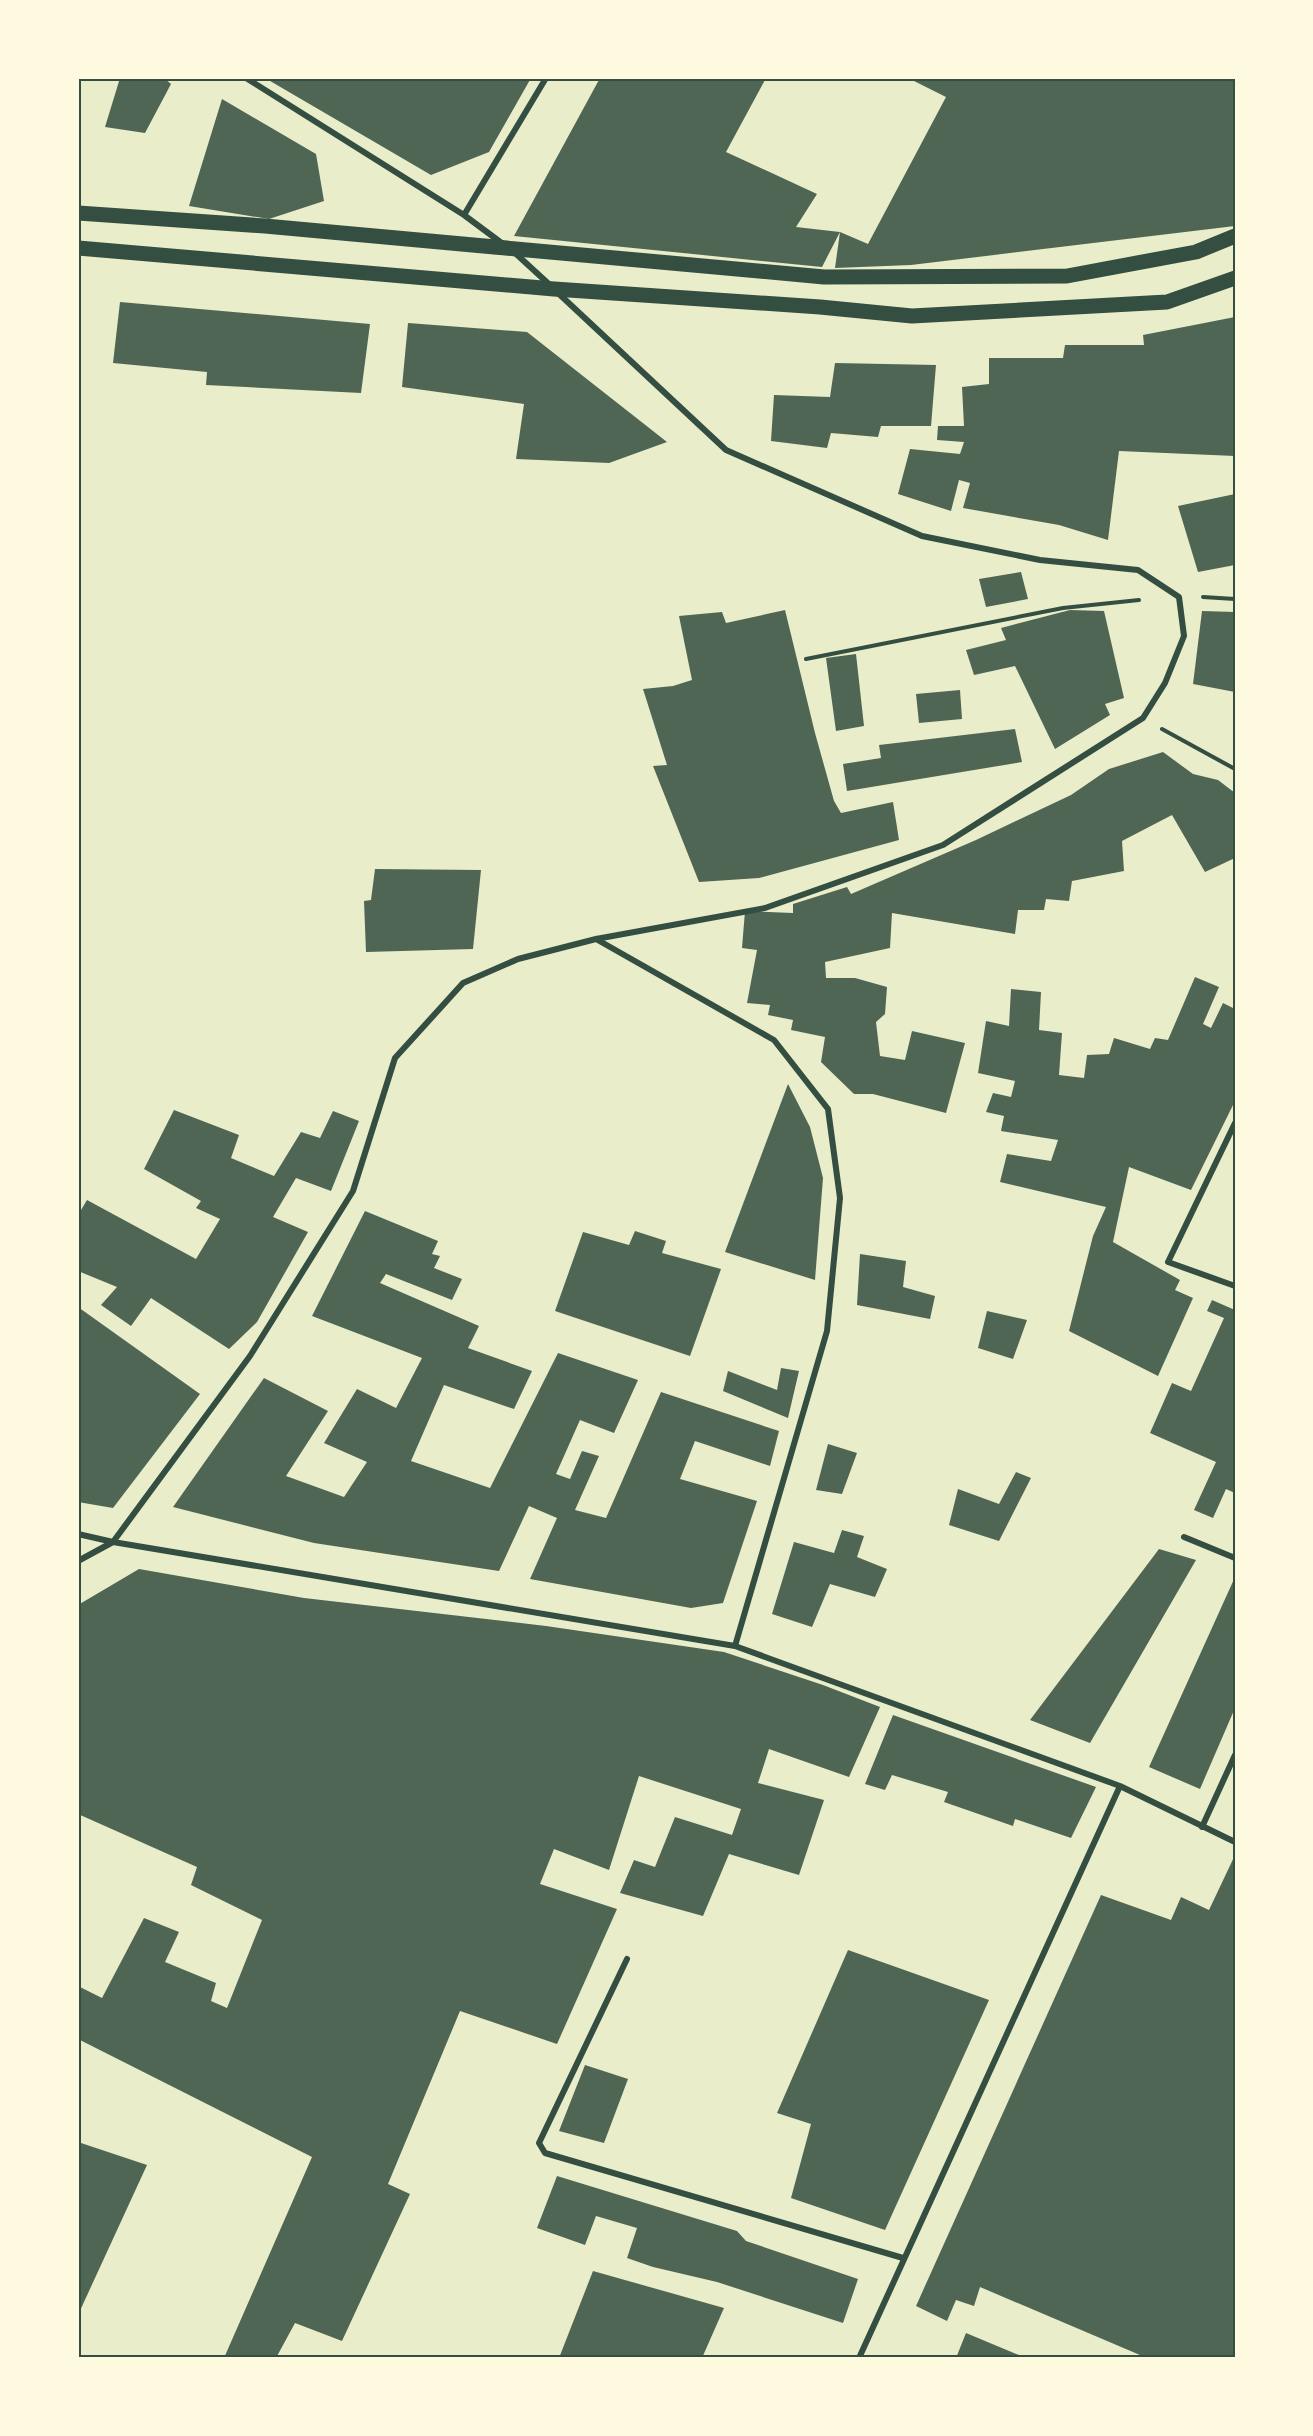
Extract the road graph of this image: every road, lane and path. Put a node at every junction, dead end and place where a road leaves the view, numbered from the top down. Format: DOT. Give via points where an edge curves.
graph roads {
  1 [pos="246,78"];
  2 [pos="546,78"];
  3 [pos="78,213"];
  4 [pos="464,215"];
  5 [pos="1235,236"];
  6 [pos="78,248"];
  7 [pos="511,249"];
  8 [pos="1235,278"];
  9 [pos="554,289"];
  10 [pos="1179,597"];
  11 [pos="1235,599"];
  12 [pos="806,659"];
  13 [pos="1143,718"];
  14 [pos="1235,769"];
  15 [pos="596,939"];
  16 [pos="1235,1123"];
  17 [pos="1235,1286"];
  18 [pos="78,1534"];
  19 [pos="1184,1537"];
  20 [pos="113,1542"];
  21 [pos="1235,1558"];
  22 [pos="78,1561"];
  23 [pos="735,1646"];
  24 [pos="1235,1755"];
  25 [pos="1120,1786"];
  26 [pos="1202,1827"];
  27 [pos="1235,1842"];
  28 [pos="627,1959"];
  29 [pos="903,2258"];
  30 [pos="859,2358"];
  1 -- 4 [label="street"];
  2 -- 4 [label="street"];
  3 -- 7 [label="main road"];
  4 -- 7 [label="street"];
  5 -- 7 [label="main road" via="1196,252 1067,276 824,277"];
  6 -- 9 [label="main road"];
  7 -- 9 [label="street"];
  8 -- 9 [label="main road" via="1167,302 912,316"];
  9 -- 10 [label="street" via="726,450 922,536 1040,560 1138,570"];
  10 -- 11 [label="path"];
  10 -- 12 [label="path" via="1063,608"];
  10 -- 13 [label="street" via="1184,636 1165,683"];
  13 -- 14 [label="path"];
  13 -- 15 [label="street" via="943,845 765,908"];
  15 -- 20 [label="street" via="519,959 463,983 395,1058 353,1191 250,1356"];
  15 -- 23 [label="street" via="774,1040 828,1109 840,1198 827,1331"];
  16 -- 17 [label="street" via="1168,1262"];
  18 -- 20 [label="street"];
  19 -- 21 [label="street"];
  20 -- 22 [label="street"];
  20 -- 23 [label="street"];
  23 -- 25 [label="street"];
  24 -- 26 [label="street"];
  25 -- 26 [label="street"];
  25 -- 29 [label="street"];
  26 -- 27 [label="street"];
  28 -- 29 [label="street" via="540,2143 545,2153"];
  29 -- 30 [label="street"];
}
